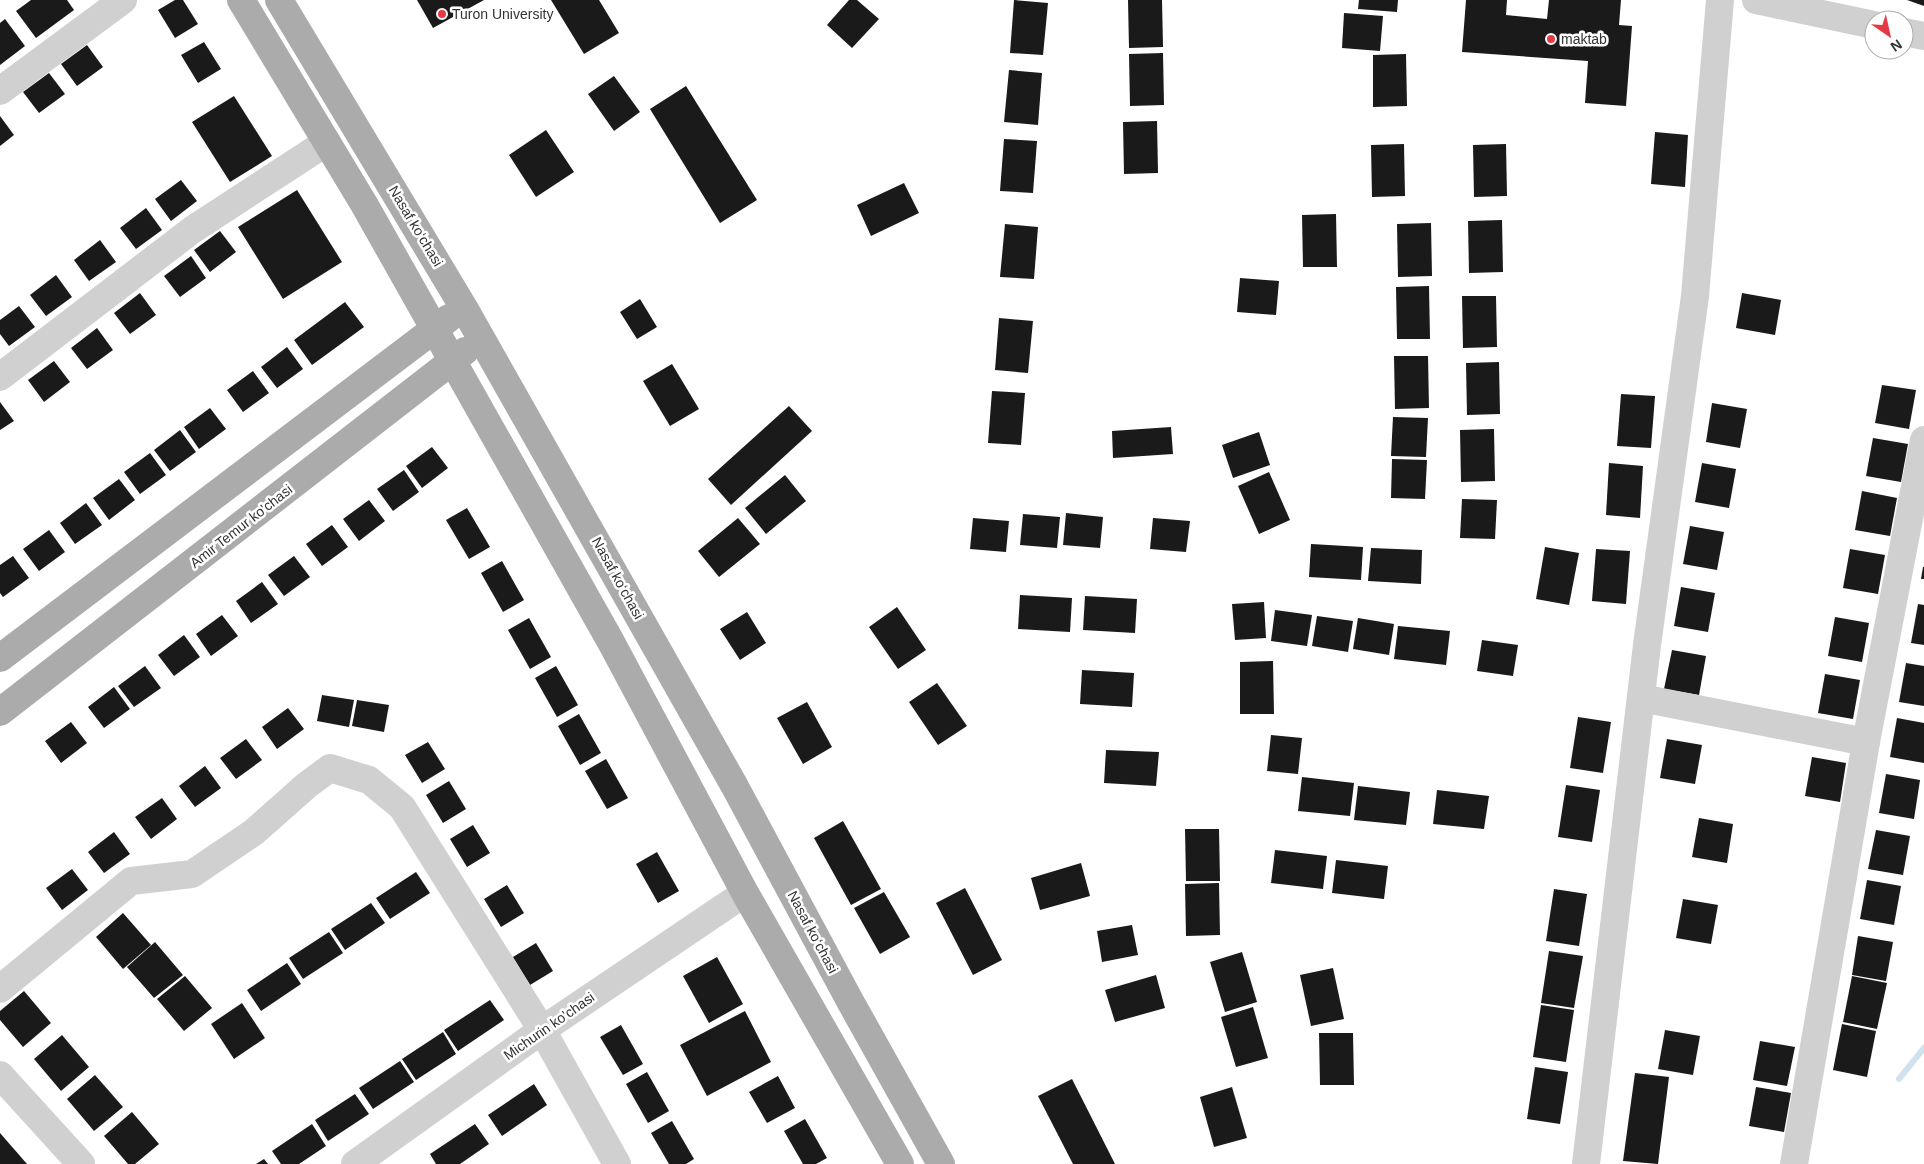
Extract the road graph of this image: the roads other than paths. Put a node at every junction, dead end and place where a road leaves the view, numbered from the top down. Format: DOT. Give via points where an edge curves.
graph roads {
  1 [pos="123,0"];
  2 [pos="241,0"];
  3 [pos="279,0"];
  4 [pos="1720,0"];
  5 [pos="1756,0"];
  6 [pos="1864,23"];
  7 [pos="0,91"];
  8 [pos="327,142"];
  9 [pos="464,308"];
  10 [pos="433,328"];
  11 [pos="482,340"];
  12 [pos="451,360"];
  13 [pos="0,377"];
  14 [pos="1924,440"];
  15 [pos="0,658"];
  16 [pos="1641,698"];
  17 [pos="0,712"];
  18 [pos="1866,742"];
  19 [pos="745,893"];
  20 [pos="0,989"];
  21 [pos="542,1030"];
  22 [pos="0,1074"];
  23 [pos="81,1164"];
  24 [pos="356,1164"];
  25 [pos="617,1164"];
  26 [pos="900,1164"];
  27 [pos="941,1164"];
  28 [pos="1586,1164"];
  29 [pos="1794,1164"];
  1 -- 7 [label="street"];
  2 -- 8 [label="main road"];
  3 -- 9 [label="main road, Nasaf ko‘chasi"];
  4 -- 16 [label="street" via="1695,296"];
  5 -- 6 [label="street"];
  8 -- 10 [label="main road"];
  8 -- 13 [label="street" via="192,230"];
  9 -- 10 [label="main road"];
  9 -- 11 [label="main road, Nasaf ko‘chasi"];
  10 -- 12 [label="main road"];
  10 -- 15 [label="main road"];
  11 -- 12 [label="main road, Amir Temur ko'chasi"];
  11 -- 27 [label="main road, Nasaf ko‘chasi" via="734,785"];
  12 -- 17 [label="main road, Amir Temur ko'chasi"];
  12 -- 19 [label="main road" via="611,642"];
  14 -- 18 [label="street"];
  16 -- 18 [label="street"];
  16 -- 28 [label="street"];
  18 -- 29 [label="street"];
  19 -- 21 [label="street, Michurin ko'chasi"];
  19 -- 26 [label="main road"];
  20 -- 21 [label="street" via="131,881 192,874 254,832 330,768 369,780 402,807"];
  21 -- 24 [label="street, Michurin ko'chasi"];
  21 -- 25 [label="street"];
  22 -- 23 [label="street"];
}
